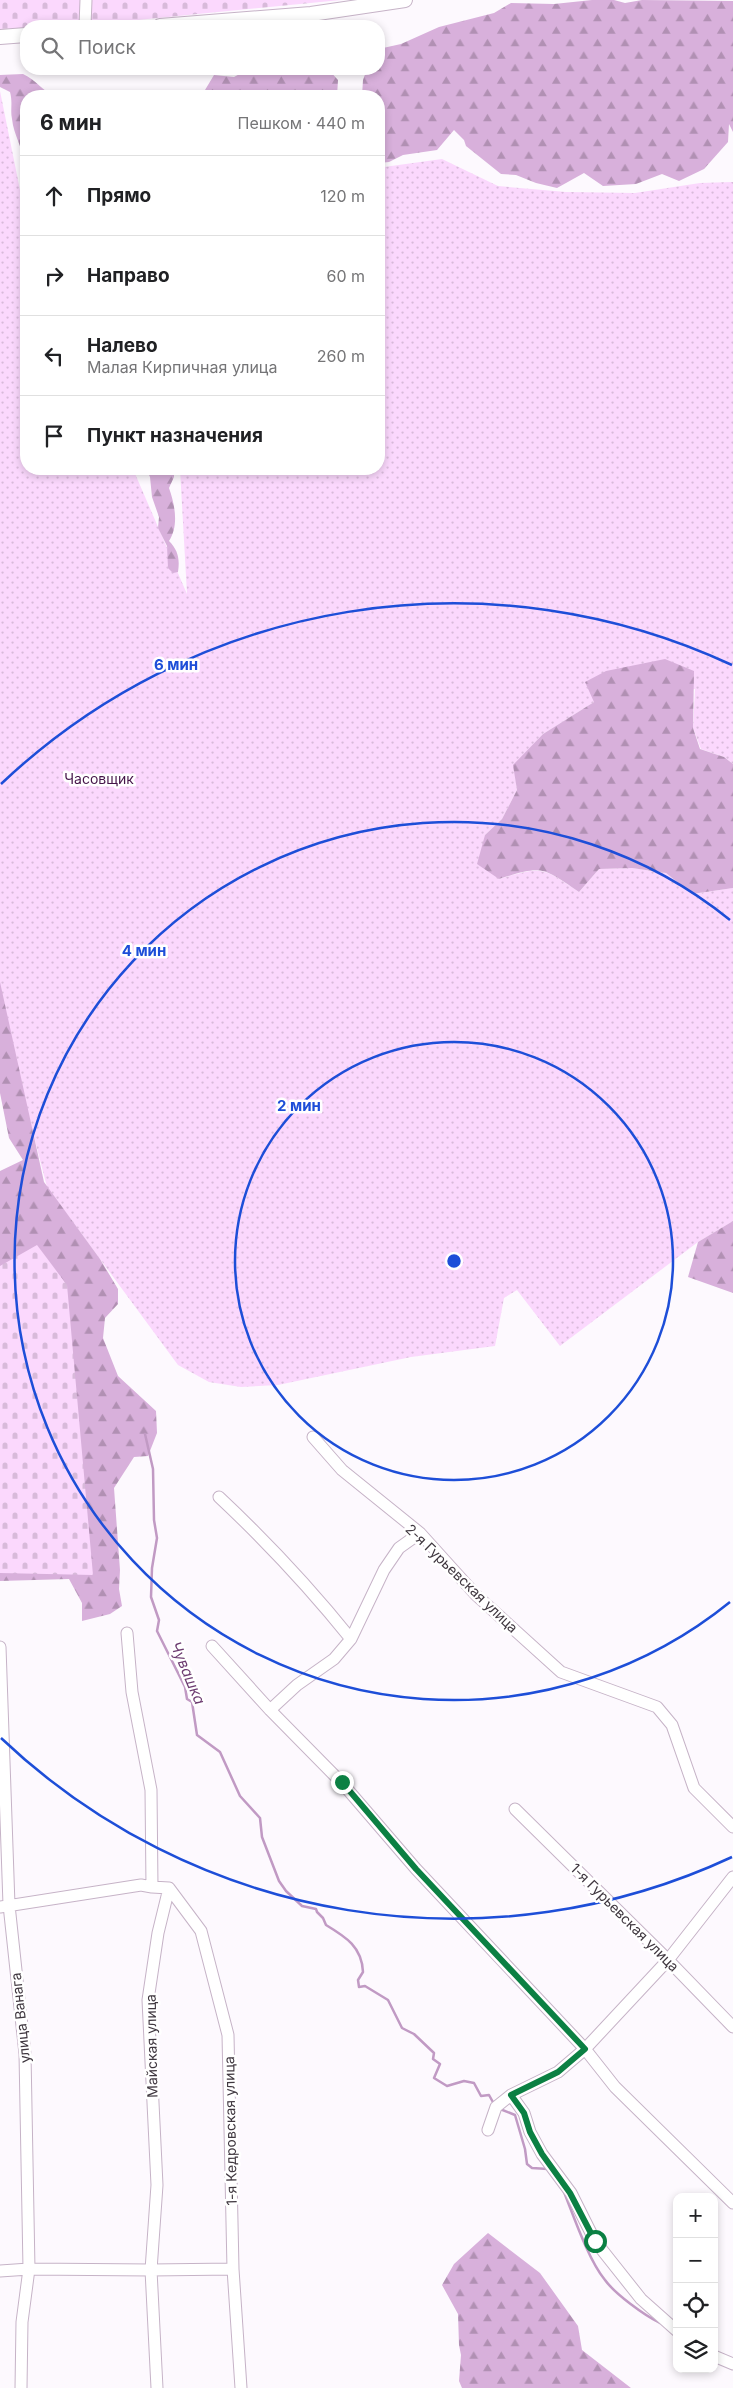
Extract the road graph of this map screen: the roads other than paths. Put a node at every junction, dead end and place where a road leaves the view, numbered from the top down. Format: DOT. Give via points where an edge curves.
graph roads {
  1 [pos="86,0"];
  2 [pos="405,0"];
  3 [pos="85,20"];
  4 [pos="236,20"];
  5 [pos="20,35"];
  6 [pos="0,37"];
  7 [pos="313,1437"];
  8 [pos="219,1497"];
  9 [pos="420,1533"];
  10 [pos="127,1633"];
  11 [pos="351,1639"];
  12 [pos="212,1646"];
  13 [pos="0,1647"];
  14 [pos="270,1710"];
  15 [pos="515,1809"];
  16 [pos="733,1828"];
  17 [pos="733,1877"];
  18 [pos="152,1886"];
  19 [pos="169,1888"];
  20 [pos="4,1906"];
  21 [pos="668,1960"];
  22 [pos="733,2027"];
  23 [pos="585,2049"];
  24 [pos="511,2095"];
  25 [pos="488,2130"];
  26 [pos="733,2203"];
  27 [pos="29,2268"];
  28 [pos="233,2269"];
  29 [pos="151,2270"];
  30 [pos="0,2271"];
  31 [pos="674,2328"];
  32 [pos="718,2358"];
  33 [pos="733,2364"];
  34 [pos="21,2388"];
  35 [pos="157,2388"];
  36 [pos="241,2388"];
  1 -- 3 [label="street"];
  2 -- 4 [label="main road" via="311,14"];
  5 -- 6 [label="main road"];
  7 -- 9 [label="street, 2-я Гурьевская улица" via="342,1470"];
  8 -- 11 [label="street" via="266,1540"];
  9 -- 11 [label="street" via="399,1548 384,1570"];
  9 -- 16 [label="street, 2-я Гурьевская улица" via="476,1595 561,1672 657,1706 672,1725 694,1788"];
  10 -- 18 [label="street" via="132,1692 151,1790"];
  11 -- 14 [label="street" via="334,1659 297,1685"];
  12 -- 14 [label="street"];
  13 -- 20 [label="street, улица Ванага"];
  14 -- 23 [label="street" via="342,1782 416,1869"];
  15 -- 21 [label="street, 1-я Гурьевская улица"];
  17 -- 21 [label="street"];
  18 -- 19 [label="street"];
  18 -- 20 [label="street" via="140,1885"];
  19 -- 28 [label="street, 1-я Кедровская улица" via="202,1931 228,2035"];
  19 -- 29 [label="street, Майская улица" via="158,1933 148,2000 157,2185"];
  20 -- 27 [label="street, улица Ванага" via="25,2054"];
  21 -- 22 [label="street, 1-я Гурьевская улица"];
  21 -- 23 [label="street"];
  23 -- 24 [label="street" via="558,2072"];
  23 -- 26 [label="street" via="615,2087"];
  24 -- 25 [label="street" via="496,2107"];
  24 -- 31 [label="street" via="524,2113 542,2154 570,2193 595,2241 641,2299"];
  27 -- 29 [label="street"];
  27 -- 30 [label="street"];
  27 -- 34 [label="street, улица Ванага" via="22,2322"];
  28 -- 29 [label="street"];
  28 -- 36 [label="street, 1-я Кедровская улица"];
  29 -- 35 [label="street, Майская улица"];
  32 -- 33 [label="street"];
}
